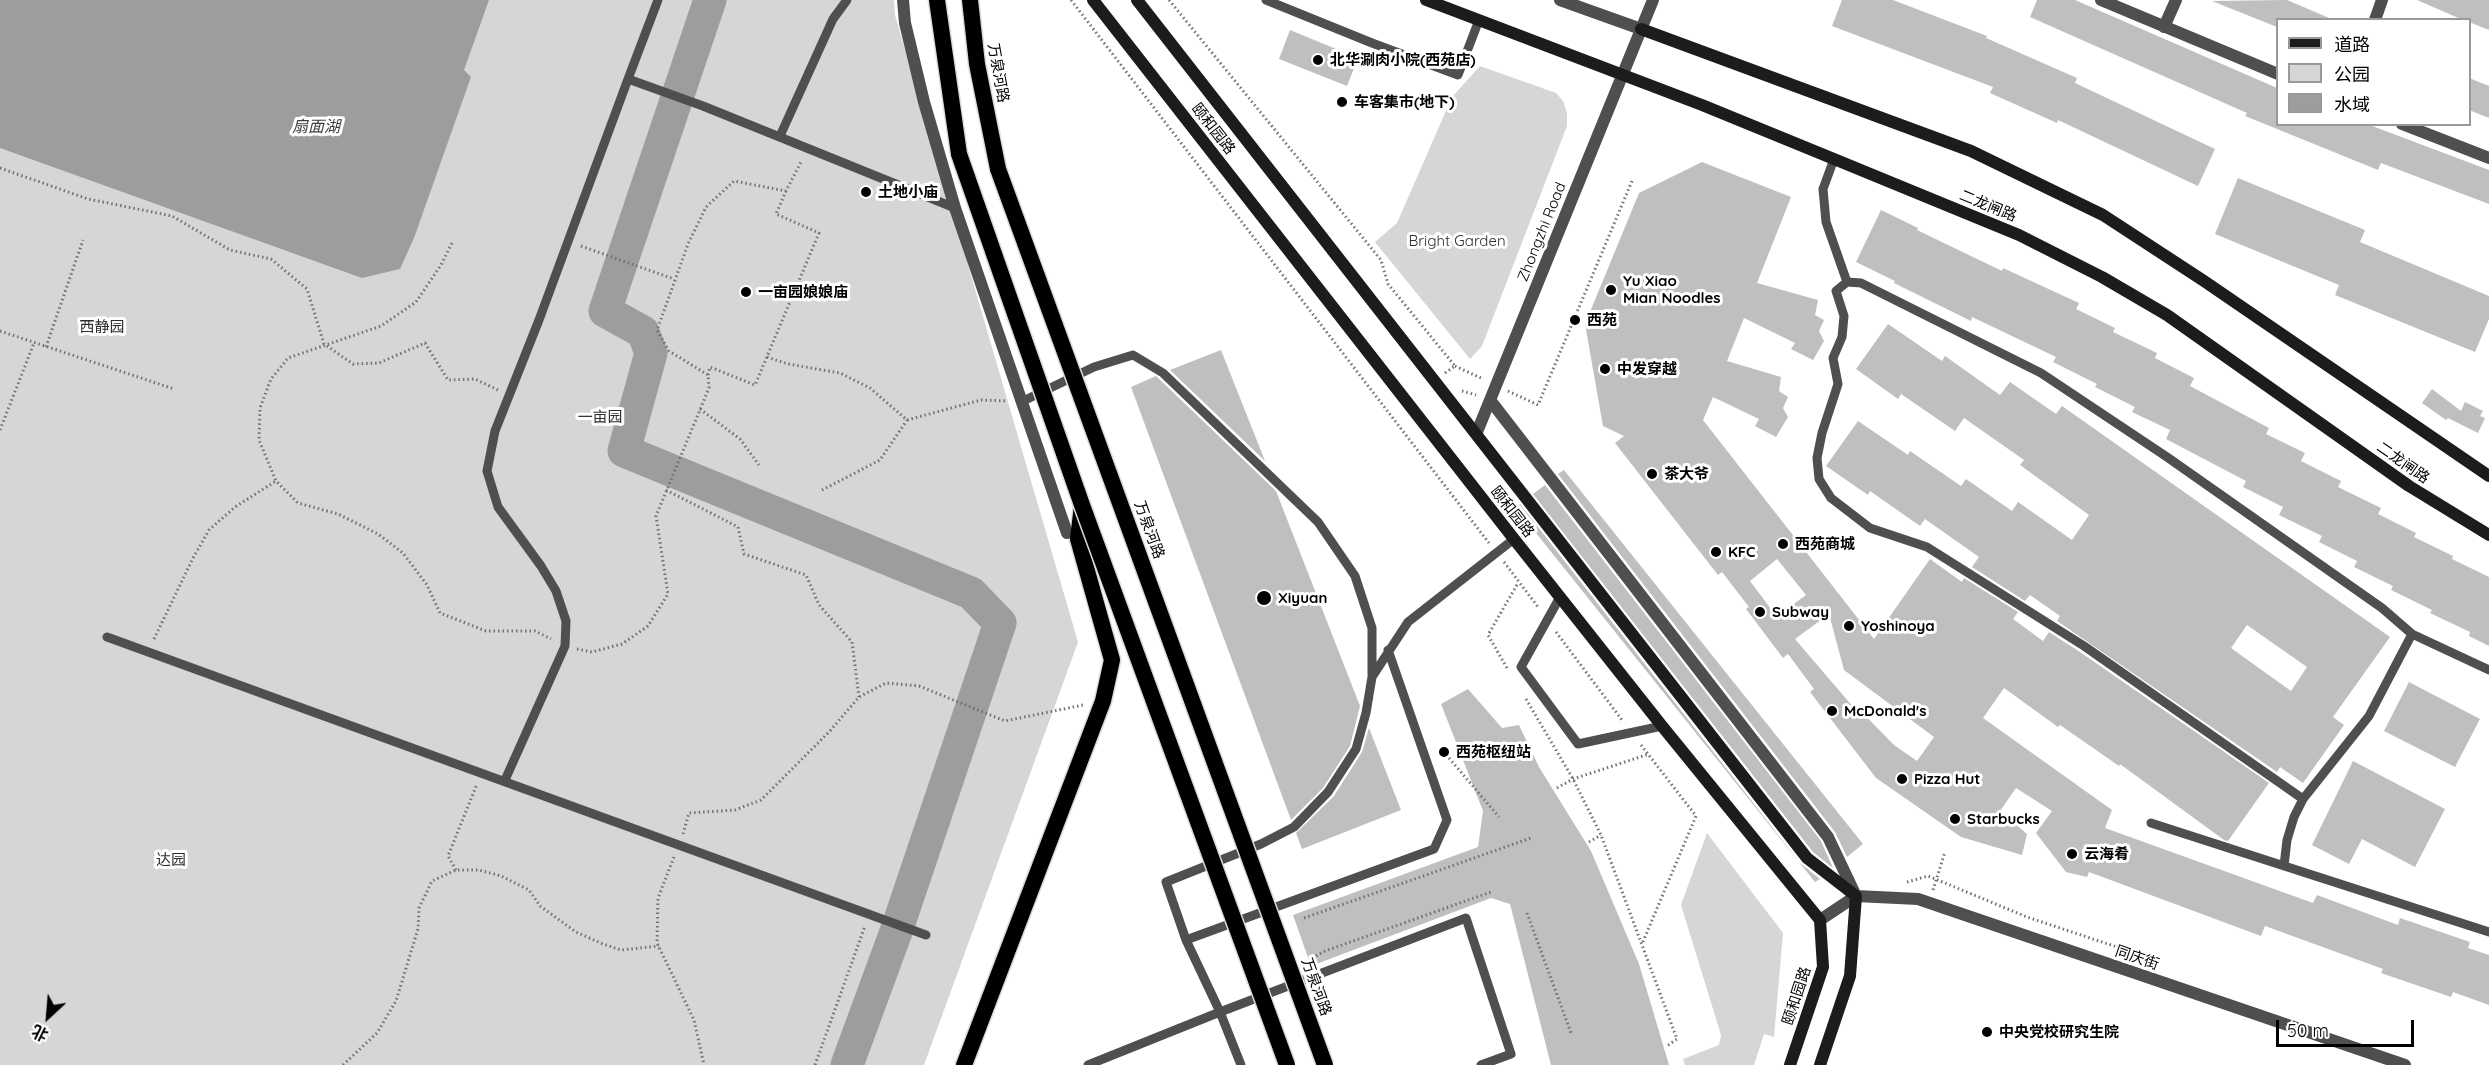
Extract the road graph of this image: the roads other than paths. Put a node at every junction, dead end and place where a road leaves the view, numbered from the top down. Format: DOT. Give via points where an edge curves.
graph roads {
  1 [pos="658,0"];
  2 [pos="847,0"];
  3 [pos="903,0"];
  4 [pos="937,0"];
  5 [pos="970,0"];
  6 [pos="1093,0"];
  7 [pos="1137,0"];
  8 [pos="1266,0"];
  9 [pos="1426,0"];
  10 [pos="1560,0"];
  11 [pos="1653,0"];
  12 [pos="2101,0"];
  13 [pos="2176,0"];
  14 [pos="2382,0"];
  15 [pos="2376,18"];
  16 [pos="1479,20"];
  17 [pos="2164,27"];
  18 [pos="1641,29"];
  19 [pos="1622,75"];
  20 [pos="2276,75"];
  21 [pos="628,79"];
  22 [pos="2407,126"];
  23 [pos="780,136"];
  24 [pos="2489,158"];
  25 [pos="1834,159"];
  26 [pos="955,208"];
  27 [pos="1847,282"];
  28 [pos="1490,400"];
  29 [pos="1022,402"];
  30 [pos="1477,432"];
  31 [pos="2489,476"];
  32 [pos="1082,505"];
  33 [pos="1067,533"];
  34 [pos="2489,535"];
  35 [pos="1514,539"];
  36 [pos="1560,597"];
  37 [pos="2412,634"];
  38 [pos="107,637"];
  39 [pos="1388,650"];
  40 [pos="2489,670"];
  41 [pos="1372,677"];
  42 [pos="1662,726"];
  43 [pos="505,780"];
  44 [pos="2303,799"];
  45 [pos="2151,823"];
  46 [pos="2284,866"];
  47 [pos="1856,896"];
  48 [pos="1820,920"];
  49 [pos="2489,932"];
  50 [pos="926,935"];
  51 [pos="1186,940"];
  52 [pos="1220,1012"];
  53 [pos="964,1065"];
  54 [pos="1088,1065"];
  55 [pos="1241,1065"];
  56 [pos="1287,1065"];
  57 [pos="1325,1065"];
  58 [pos="1481,1065"];
  59 [pos="1790,1065"];
  60 [pos="1820,1065"];
  61 [pos="2404,1065"];
  1 -- 21 [label="lane"];
  2 -- 23 [label="lane" via="833,19"];
  3 -- 26 [label="street" via="924,102"];
  4 -- 32 [label="highway, bridge" via="959,154"];
  5 -- 57 [label="highway, 万泉河路, bridge" via="977,64 998,170"];
  6 -- 35 [label="main road, 颐和园路"];
  7 -- 30 [label="main road, 颐和园路"];
  8 -- 16 [label="lane" via="1458,75"];
  9 -- 16 [label="main road, 二龙闸路"];
  10 -- 18 [label="street"];
  11 -- 18 [label="street"];
  12 -- 17 [label="street"];
  13 -- 17 [label="street"];
  14 -- 15 [label="street"];
  16 -- 19 [label="main road, 二龙闸路"];
  17 -- 20 [label="street"];
  18 -- 19 [label="street, Zhongzhi Road"];
  18 -- 31 [label="main road" via="1971,151 2103,215"];
  19 -- 25 [label="main road, 二龙闸路"];
  19 -- 28 [label="street, Zhongzhi Road"];
  21 -- 23 [label="lane"];
  21 -- 43 [label="lane" via="495,430 487,471 498,507 556,591 566,621 565,646"];
  22 -- 24 [label="street"];
  23 -- 26 [label="lane"];
  25 -- 27 [label="lane" via="1823,189 1826,222"];
  25 -- 34 [label="main road, 二龙闸路" via="2019,235 2102,277 2167,315 2409,486"];
  26 -- 29 [label="street"];
  27 -- 37 [label="lane" via="1861,283 2041,373 2382,608"];
  27 -- 44 [label="lane" via="1836,291 1844,316 1842,337 1833,358 1838,384 1816,458 1819,479 1831,498 1870,528 1927,547 2084,646"];
  28 -- 30 [label="street, Zhongzhi Road"];
  28 -- 47 [label="street" via="1827,837"];
  29 -- 33 [label="street"];
  29 -- 41 [label="lane" via="1094,367 1133,355 1163,373 1318,522 1356,576 1372,628"];
  30 -- 47 [label="main road, 颐和园路" via="1807,858"];
  32 -- 53 [label="highway" via="1078,539 1112,660 1102,701"];
  32 -- 56 [label="highway, bridge"];
  35 -- 36 [label="main road, 颐和园路"];
  35 -- 39 [label="lane" via="1408,622"];
  36 -- 42 [label="main road, 颐和园路"];
  36 -- 42 [label="lane" via="1521,667 1578,744"];
  37 -- 40 [label="lane"];
  37 -- 44 [label="lane" via="2369,716"];
  38 -- 43 [label="lane"];
  39 -- 41 [label="lane"];
  39 -- 51 [label="lane" via="1447,820 1434,849"];
  41 -- 51 [label="lane" via="1356,749 1328,792 1294,827 1166,882"];
  42 -- 48 [label="main road, 颐和园路"];
  43 -- 50 [label="lane"];
  44 -- 46 [label="lane" via="2287,840"];
  45 -- 46 [label="lane"];
  46 -- 49 [label="lane"];
  47 -- 48 [label="street"];
  47 -- 60 [label="main road" via="1850,976"];
  47 -- 61 [label="street, 同庆街" via="1917,899"];
  48 -- 59 [label="main road, 颐和园路" via="1823,967"];
  51 -- 52 [label="lane"];
  52 -- 54 [label="lane"];
  52 -- 55 [label="lane"];
  52 -- 58 [label="lane" via="1466,918 1511,1054"];
}
